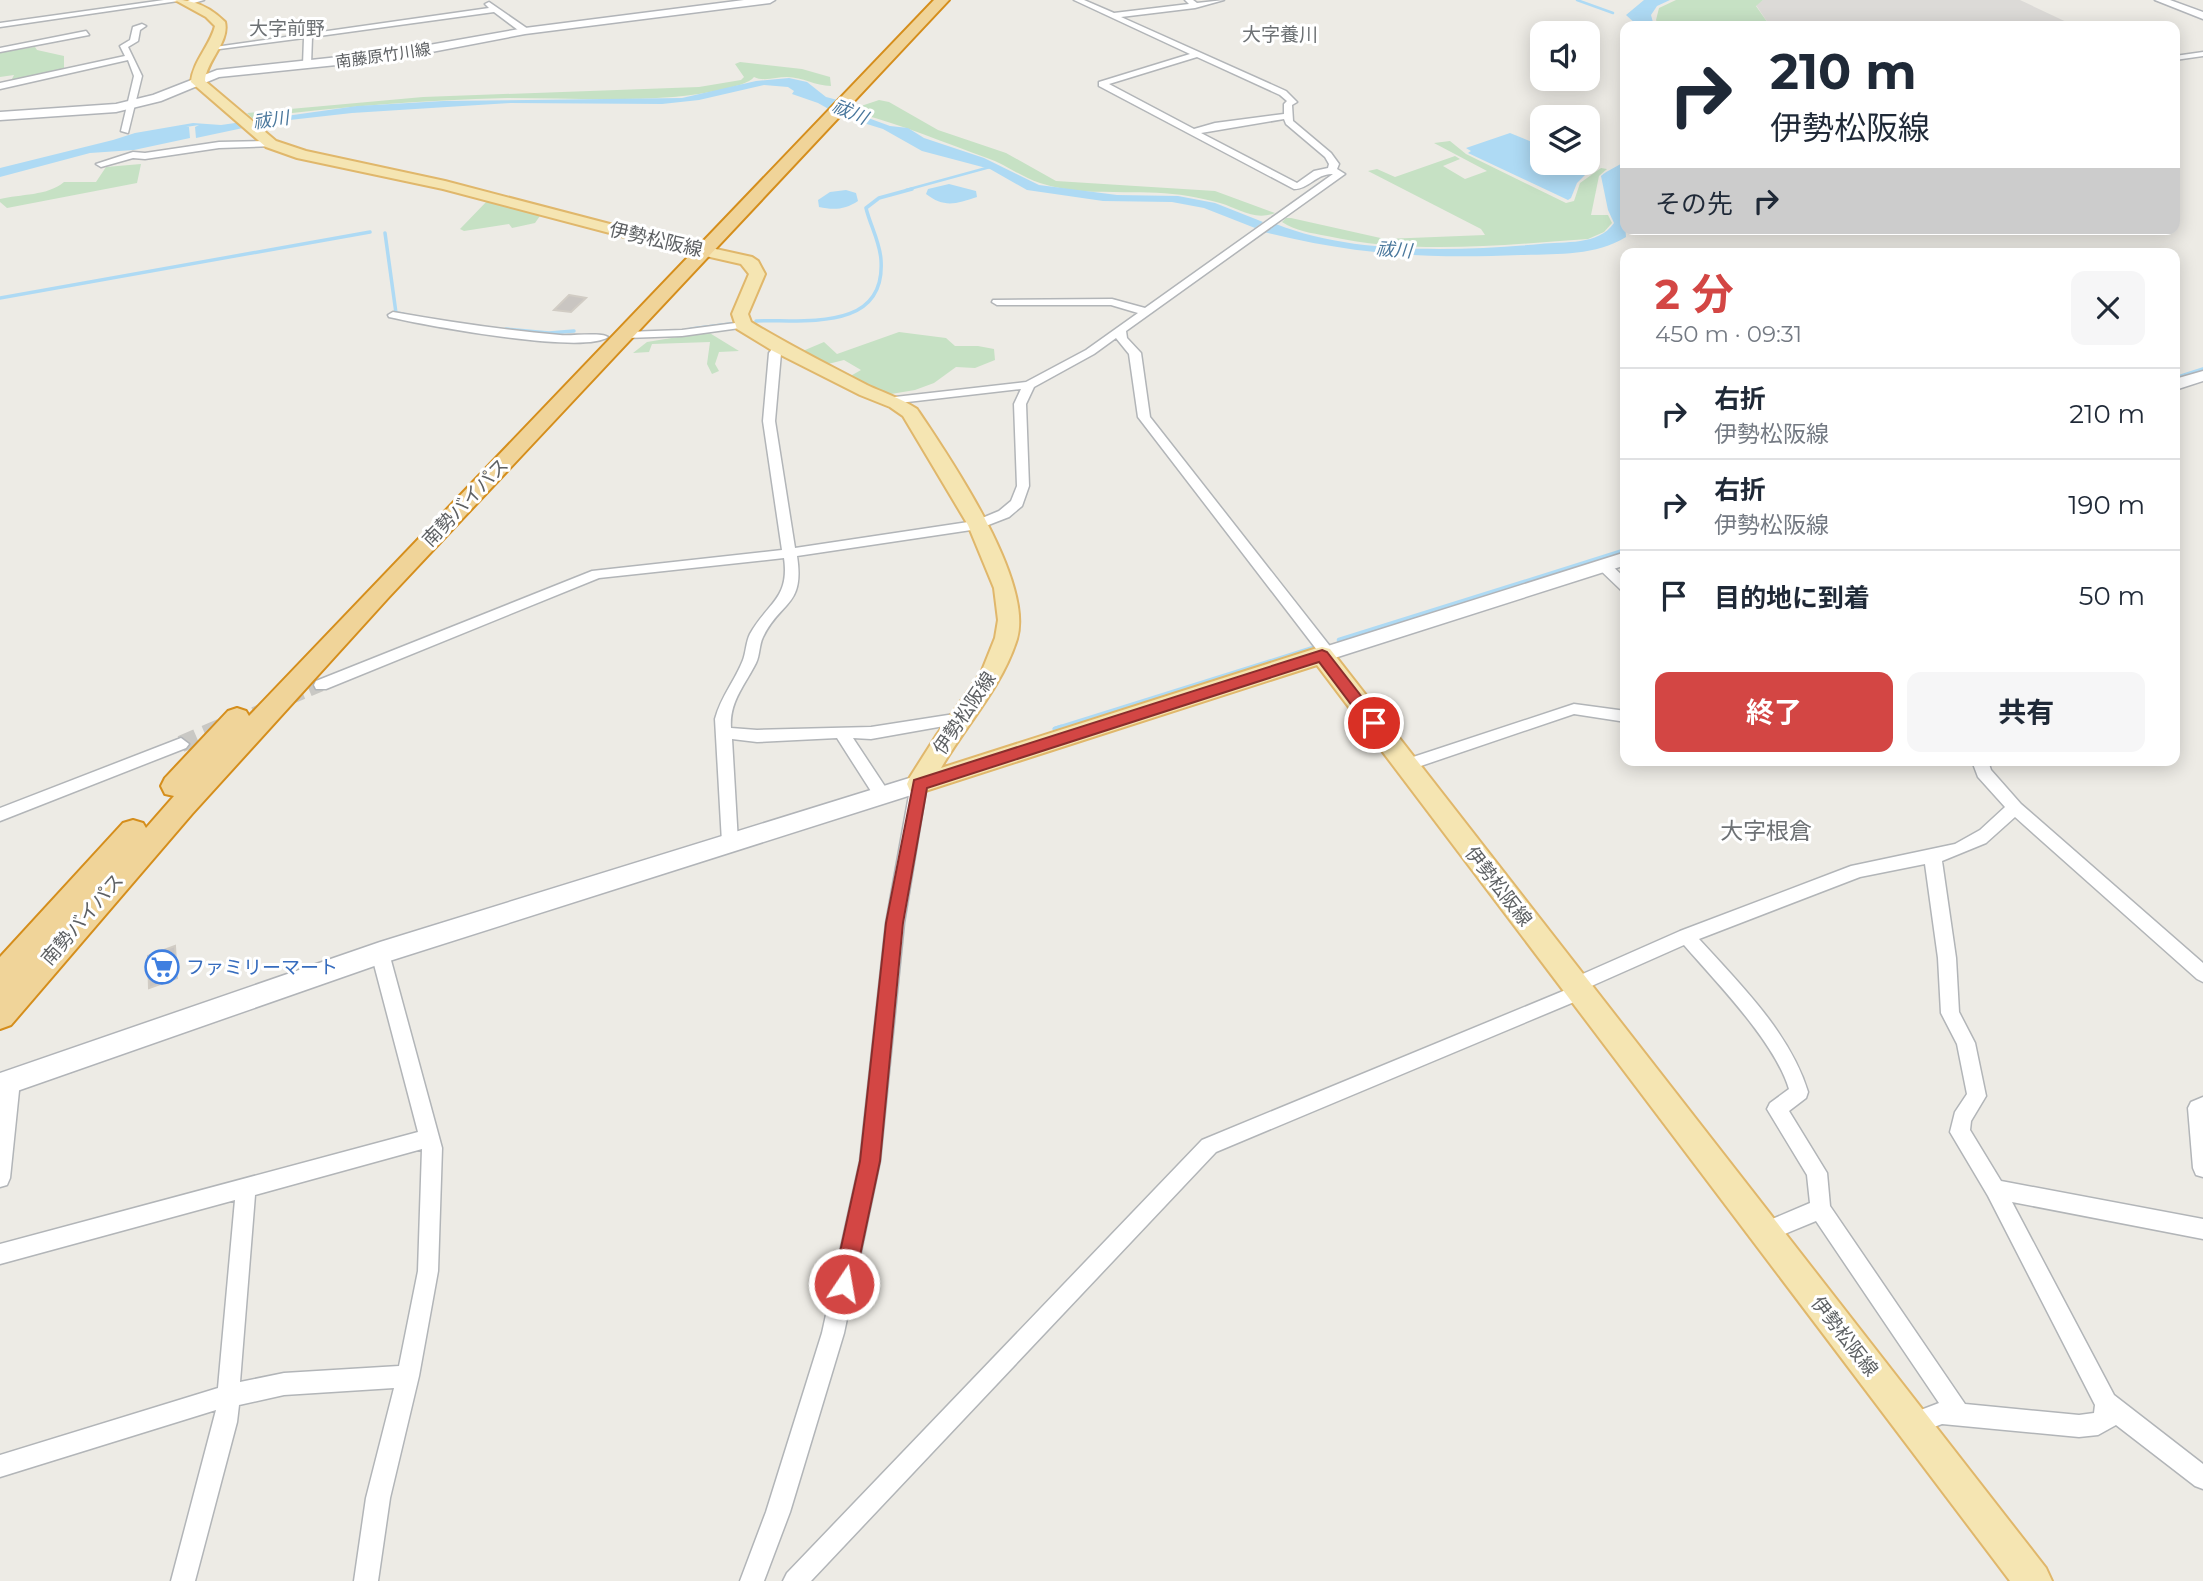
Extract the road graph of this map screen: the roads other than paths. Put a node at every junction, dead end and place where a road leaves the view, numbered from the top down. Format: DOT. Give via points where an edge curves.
graph roads {
  1 [pos="200,0"];
  2 [pos="485,0"];
  3 [pos="770,0"];
  4 [pos="929,0"];
  5 [pos="942,0"];
  6 [pos="1078,0"];
  7 [pos="1220,0"];
  8 [pos="2160,0"];
  9 [pos="183,1"];
  10 [pos="1192,3"];
  11 [pos="496,9"];
  12 [pos="1112,16"];
  13 [pos="2203,16"];
  14 [pos="16,23"];
  15 [pos="0,25"];
  16 [pos="142,26"];
  17 [pos="525,31"];
  18 [pos="86,33"];
  19 [pos="308,35"];
  20 [pos="212,48"];
  21 [pos="4,49"];
  22 [pos="1198,54"];
  23 [pos="2203,54"];
  24 [pos="2180,57"];
  25 [pos="128,58"];
  26 [pos="307,65"];
  27 [pos="861,78"];
  28 [pos="198,82"];
  29 [pos="0,86"];
  30 [pos="129,106"];
  31 [pos="0,116"];
  32 [pos="1288,116"];
  33 [pos="125,131"];
  34 [pos="1193,132"];
  35 [pos="271,144"];
  36 [pos="101,163"];
  37 [pos="1332,170"];
  38 [pos="698,249"];
  39 [pos="997,302"];
  40 [pos="1146,312"];
  41 [pos="393,315"];
  42 [pos="743,325"];
  43 [pos="1120,329"];
  44 [pos="614,336"];
  45 [pos="779,347"];
  46 [pos="2203,376"];
  47 [pos="2180,383"];
  48 [pos="1029,385"];
  49 [pos="890,400"];
  50 [pos="978,525"];
  51 [pos="790,553"];
  52 [pos="1620,560"];
  53 [pos="1603,565"];
  54 [pos="1620,581"];
  55 [pos="1322,655"];
  56 [pos="321,685"];
  57 [pos="1620,716"];
  58 [pos="961,718"];
  59 [pos="841,732"];
  60 [pos="724,733"];
  61 [pos="181,744"];
  62 [pos="1406,765"];
  63 [pos="1982,766"];
  64 [pos="919,784"];
  65 [pos="882,795"];
  66 [pos="2015,808"];
  67 [pos="0,815"];
  68 [pos="730,842"];
  69 [pos="1933,859"];
  70 [pos="1686,936"];
  71 [pos="380,953"];
  72 [pos="2203,974"];
  73 [pos="0,979"];
  74 [pos="1578,988"];
  75 [pos="0,1014"];
  76 [pos="6,1083"];
  77 [pos="2203,1106"];
  78 [pos="430,1138"];
  79 [pos="2,1144"];
  80 [pos="2203,1168"];
  81 [pos="0,1178"];
  82 [pos="246,1188"];
  83 [pos="1995,1189"];
  84 [pos="1821,1209"];
  85 [pos="2203,1229"];
  86 [pos="1765,1232"];
  87 [pos="0,1254"];
  88 [pos="408,1376"];
  89 [pos="227,1395"];
  90 [pos="2106,1403"];
  91 [pos="1958,1414"];
  92 [pos="1913,1424"];
  93 [pos="0,1466"];
  94 [pos="2203,1478"];
  95 [pos="183,1581"];
  96 [pos="366,1581"];
  97 [pos="752,1581"];
  98 [pos="796,1581"];
  99 [pos="2033,1581"];
  1 -- 9 [label="street"];
  2 -- 11 [label="street"];
  3 -- 17 [label="main road, 南藤原竹川線"];
  4 -- 27 [label="highway, 南勢バイパス"];
  5 -- 27 [label="highway, 南勢バイパス"];
  6 -- 12 [label="street"];
  7 -- 10 [label="street"];
  8 -- 13 [label="main road"];
  9 -- 14 [label="street"];
  9 -- 20 [label="main road" via="220,22"];
  10 -- 12 [label="street"];
  11 -- 17 [label="street"];
  11 -- 19 [label="street"];
  12 -- 22 [label="street"];
  14 -- 15 [label="street"];
  14 -- 21 [label="street"];
  16 -- 25 [label="street" via="136,29 134,41 124,46"];
  17 -- 26 [label="main road, 南藤原竹川線" via="412,53"];
  18 -- 21 [label="street"];
  19 -- 20 [label="street"];
  19 -- 26 [label="street"];
  20 -- 28 [label="main road"];
  22 -- 32 [label="street" via="1283,93 1293,102 1288,104"];
  22 -- 34 [label="street" via="1102,84"];
  23 -- 24 [label="street"];
  25 -- 29 [label="street"];
  25 -- 30 [label="street" via="138,76"];
  26 -- 28 [label="main road, 南藤原竹川線" via="217,74"];
  27 -- 38 [label="highway, 南勢バイパス"];
  28 -- 30 [label="main road, 南藤原竹川線"];
  28 -- 35 [label="main road, 伊勢松阪線"];
  30 -- 31 [label="main road, 南藤原竹川線"];
  30 -- 33 [label="street"];
  32 -- 34 [label="street"];
  32 -- 37 [label="street" via="1289,122 1328,155"];
  34 -- 37 [label="street" via="1297,187 1317,173"];
  35 -- 36 [label="street" via="228,144"];
  35 -- 38 [label="main road, 伊勢松阪線"];
  37 -- 40 [label="street" via="1340,174"];
  38 -- 42 [label="main road, 伊勢松阪線" via="746,260 756,269 740,314"];
  38 -- 44 [label="highway, 南勢バイパス"];
  39 -- 40 [label="street" via="1112,302"];
  40 -- 43 [label="street"];
  41 -- 44 [label="street" via="484,331 580,340"];
  42 -- 44 [label="street"];
  42 -- 45 [label="main road, 伊勢松阪線"];
  43 -- 48 [label="street" via="1090,352"];
  43 -- 55 [label="street" via="1122,339 1135,353 1144,417 1324,649"];
  44 -- 73 [label="highway, 南勢バイパス" via="209,748"];
  44 -- 75 [label="highway, 南勢バイパス" via="173,816"];
  45 -- 49 [label="main road, 伊勢松阪線"];
  45 -- 51 [label="street" via="769,421"];
  46 -- 47 [label="main road"];
  48 -- 49 [label="street"];
  48 -- 50 [label="street" via="1020,404 1023,486 1013,508"];
  49 -- 50 [label="main road, 伊勢松阪線" via="910,413"];
  50 -- 51 [label="street"];
  50 -- 58 [label="main road, 伊勢松阪線" via="1005,588 1009,620 992,675"];
  51 -- 56 [label="street" via="597,574"];
  51 -- 60 [label="street" via="793,575 788,595 756,636 750,662 727,701"];
  52 -- 53 [label="main road"];
  53 -- 54 [label="street"];
  53 -- 55 [label="main road"];
  55 -- 62 [label="main road, 伊勢松阪線"];
  55 -- 64 [label="main road, 伊勢松阪線"];
  57 -- 62 [label="street" via="1574,709"];
  58 -- 59 [label="street" via="871,733"];
  58 -- 64 [label="main road, 伊勢松阪線"];
  59 -- 60 [label="street"];
  59 -- 65 [label="street"];
  60 -- 68 [label="street"];
  61 -- 67 [label="street"];
  62 -- 74 [label="main road, 伊勢松阪線"];
  63 -- 66 [label="street"];
  64 -- 65 [label="main road"];
  64 -- 97 [label="street" via="895,923 870,1161 833,1333"];
  65 -- 68 [label="main road"];
  66 -- 69 [label="street" via="1978,841"];
  66 -- 72 [label="street"];
  68 -- 71 [label="main road"];
  69 -- 70 [label="street" via="1874,865"];
  69 -- 83 [label="street" via="1950,1013 1966,1043 1976,1096 1962,1118 1960,1132"];
  70 -- 74 [label="street"];
  70 -- 84 [label="street" via="1761,1027 1798,1084 1799,1092 1777,1109 1817,1173"];
  71 -- 76 [label="main road"];
  71 -- 78 [label="street"];
  74 -- 86 [label="main road, 伊勢松阪線"];
  74 -- 98 [label="street" via="1209,1146"];
  76 -- 79 [label="street"];
  77 -- 80 [label="street" via="2198,1108"];
  78 -- 82 [label="street"];
  78 -- 88 [label="street" via="428,1270"];
  79 -- 81 [label="street"];
  82 -- 87 [label="street"];
  82 -- 89 [label="street"];
  83 -- 85 [label="street"];
  83 -- 90 [label="street"];
  84 -- 86 [label="street"];
  84 -- 91 [label="street"];
  86 -- 92 [label="main road, 伊勢松阪線"];
  88 -- 89 [label="street" via="284,1384"];
  88 -- 96 [label="street" via="378,1499"];
  89 -- 93 [label="street"];
  89 -- 95 [label="street" via="226,1422"];
  90 -- 91 [label="street" via="2108,1417 2098,1424 2079,1426"];
  90 -- 94 [label="street"];
  91 -- 92 [label="street" via="1942,1413"];
  92 -- 99 [label="main road, 伊勢松阪線"];
}
